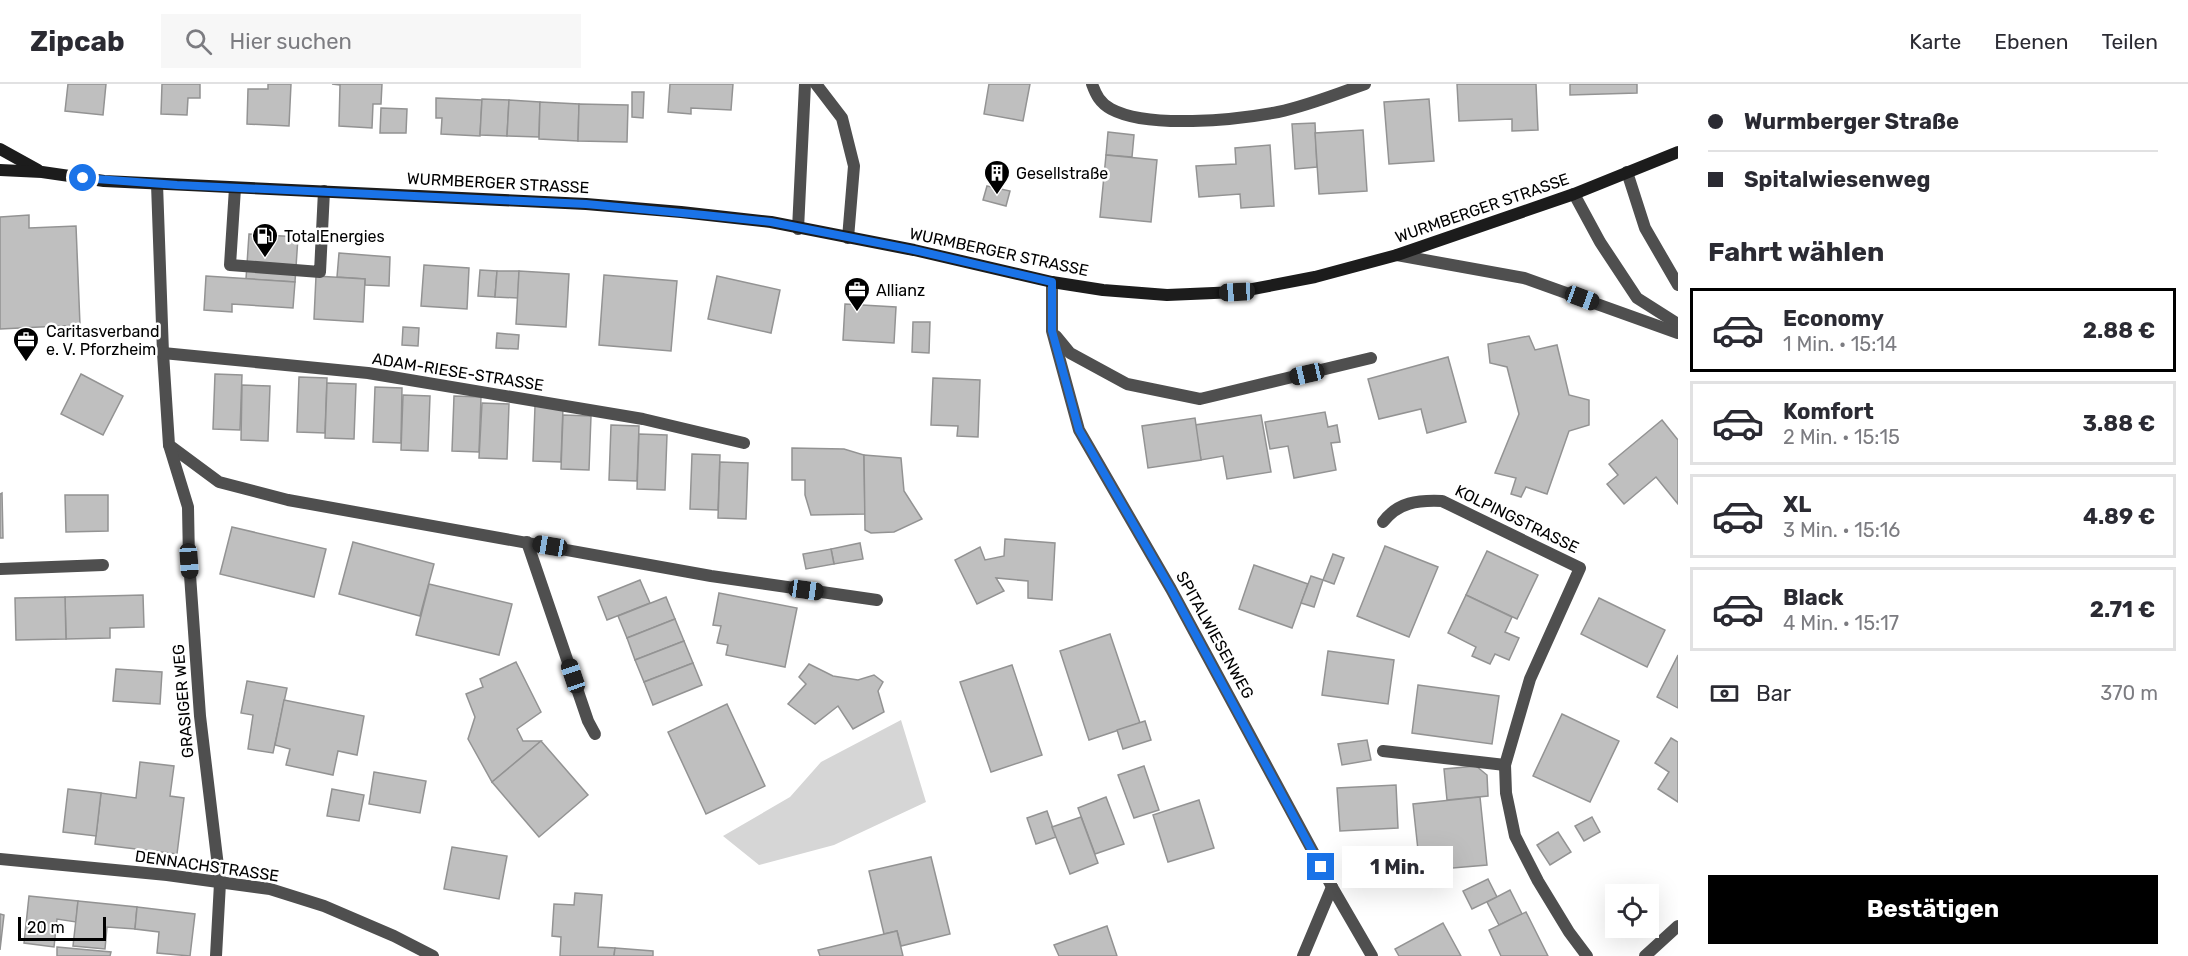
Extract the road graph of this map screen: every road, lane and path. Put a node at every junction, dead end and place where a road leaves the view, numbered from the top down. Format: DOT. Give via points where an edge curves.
graph roads {
  1 [pos="805,84"];
  2 [pos="816,84"];
  3 [pos="1092,84"];
  4 [pos="1365,84"];
  5 [pos="0,149"];
  6 [pos="1678,152"];
  7 [pos="0,170"];
  8 [pos="42,172"];
  9 [pos="1627,172"];
  10 [pos="157,184"];
  11 [pos="235,188"];
  12 [pos="324,191"];
  13 [pos="1574,194"];
  14 [pos="798,229"];
  15 [pos="848,237"];
  16 [pos="1397,255"];
  17 [pos="1052,282"];
  18 [pos="1678,285"];
  19 [pos="1678,324"];
  20 [pos="1052,331"];
  21 [pos="1678,333"];
  22 [pos="164,353"];
  23 [pos="1371,358"];
  24 [pos="744,443"];
  25 [pos="169,445"];
  26 [pos="1383,522"];
  27 [pos="527,542"];
  28 [pos="103,565"];
  29 [pos="0,569"];
  30 [pos="877,600"];
  31 [pos="595,734"];
  32 [pos="1383,751"];
  33 [pos="1505,765"];
  34 [pos="0,859"];
  35 [pos="220,883"];
  36 [pos="1332,886"];
  37 [pos="1678,926"];
  38 [pos="216,956"];
  39 [pos="433,956"];
  40 [pos="1303,956"];
  41 [pos="1372,956"];
  42 [pos="1587,956"];
  43 [pos="1645,956"];
  1 -- 14 [label="street"];
  2 -- 15 [label="street" via="842,118 854,166"];
  3 -- 4 [label="street" via="1097,98 1111,109 1135,117 1175,121 1234,120 1280,111"];
  5 -- 8 [label="main road, WURMBERGER STRASSE"];
  6 -- 9 [label="main road, WURMBERGER STRASSE"];
  7 -- 8 [label="main road, WURMBERGER STRASSE"];
  8 -- 10 [label="main road, WURMBERGER STRASSE"];
  9 -- 13 [label="main road, WURMBERGER STRASSE"];
  9 -- 18 [label="street" via="1645,228"];
  10 -- 11 [label="main road, WURMBERGER STRASSE"];
  10 -- 22 [label="street"];
  11 -- 12 [label="main road, WURMBERGER STRASSE"];
  11 -- 12 [label="street" via="230,265 320,272"];
  12 -- 14 [label="main road, WURMBERGER STRASSE" via="586,204 771,222"];
  13 -- 16 [label="main road, WURMBERGER STRASSE"];
  13 -- 19 [label="street" via="1637,298"];
  14 -- 15 [label="main road, WURMBERGER STRASSE"];
  15 -- 17 [label="main road, WURMBERGER STRASSE"];
  16 -- 17 [label="main road, WURMBERGER STRASSE" via="1314,278 1237,292 1167,295"];
  16 -- 21 [label="street" via="1524,278"];
  17 -- 20 [label="street, SPITALWIESENWEG"];
  20 -- 23 [label="street" via="1070,353 1126,384 1200,399"];
  20 -- 36 [label="street, SPITALWIESENWEG" via="1079,430 1171,589"];
  22 -- 24 [label="street, ADAM-RIESE-STRASSE" via="368,373 643,420"];
  22 -- 25 [label="street"];
  25 -- 27 [label="street" via="219,482 288,500"];
  25 -- 35 [label="street, GRASIGER WEG" via="188,507 200,716"];
  26 -- 33 [label="street, KOLPINGSTRASSE" via="1400,506 1421,500 1442,501 1580,568 1530,679"];
  27 -- 30 [label="street" via="711,576"];
  27 -- 31 [label="street"];
  28 -- 29 [label="street"];
  32 -- 33 [label="street"];
  33 -- 42 [label="street, KOLPINGSTRASSE" via="1515,836 1538,881"];
  34 -- 35 [label="street, DENNACHSTRASSE"];
  35 -- 38 [label="street, GRASIGER WEG"];
  35 -- 39 [label="street, DENNACHSTRASSE" via="270,888 324,906"];
  36 -- 40 [label="street"];
  36 -- 41 [label="street, SPITALWIESENWEG"];
  37 -- 43 [label="street"];
}
